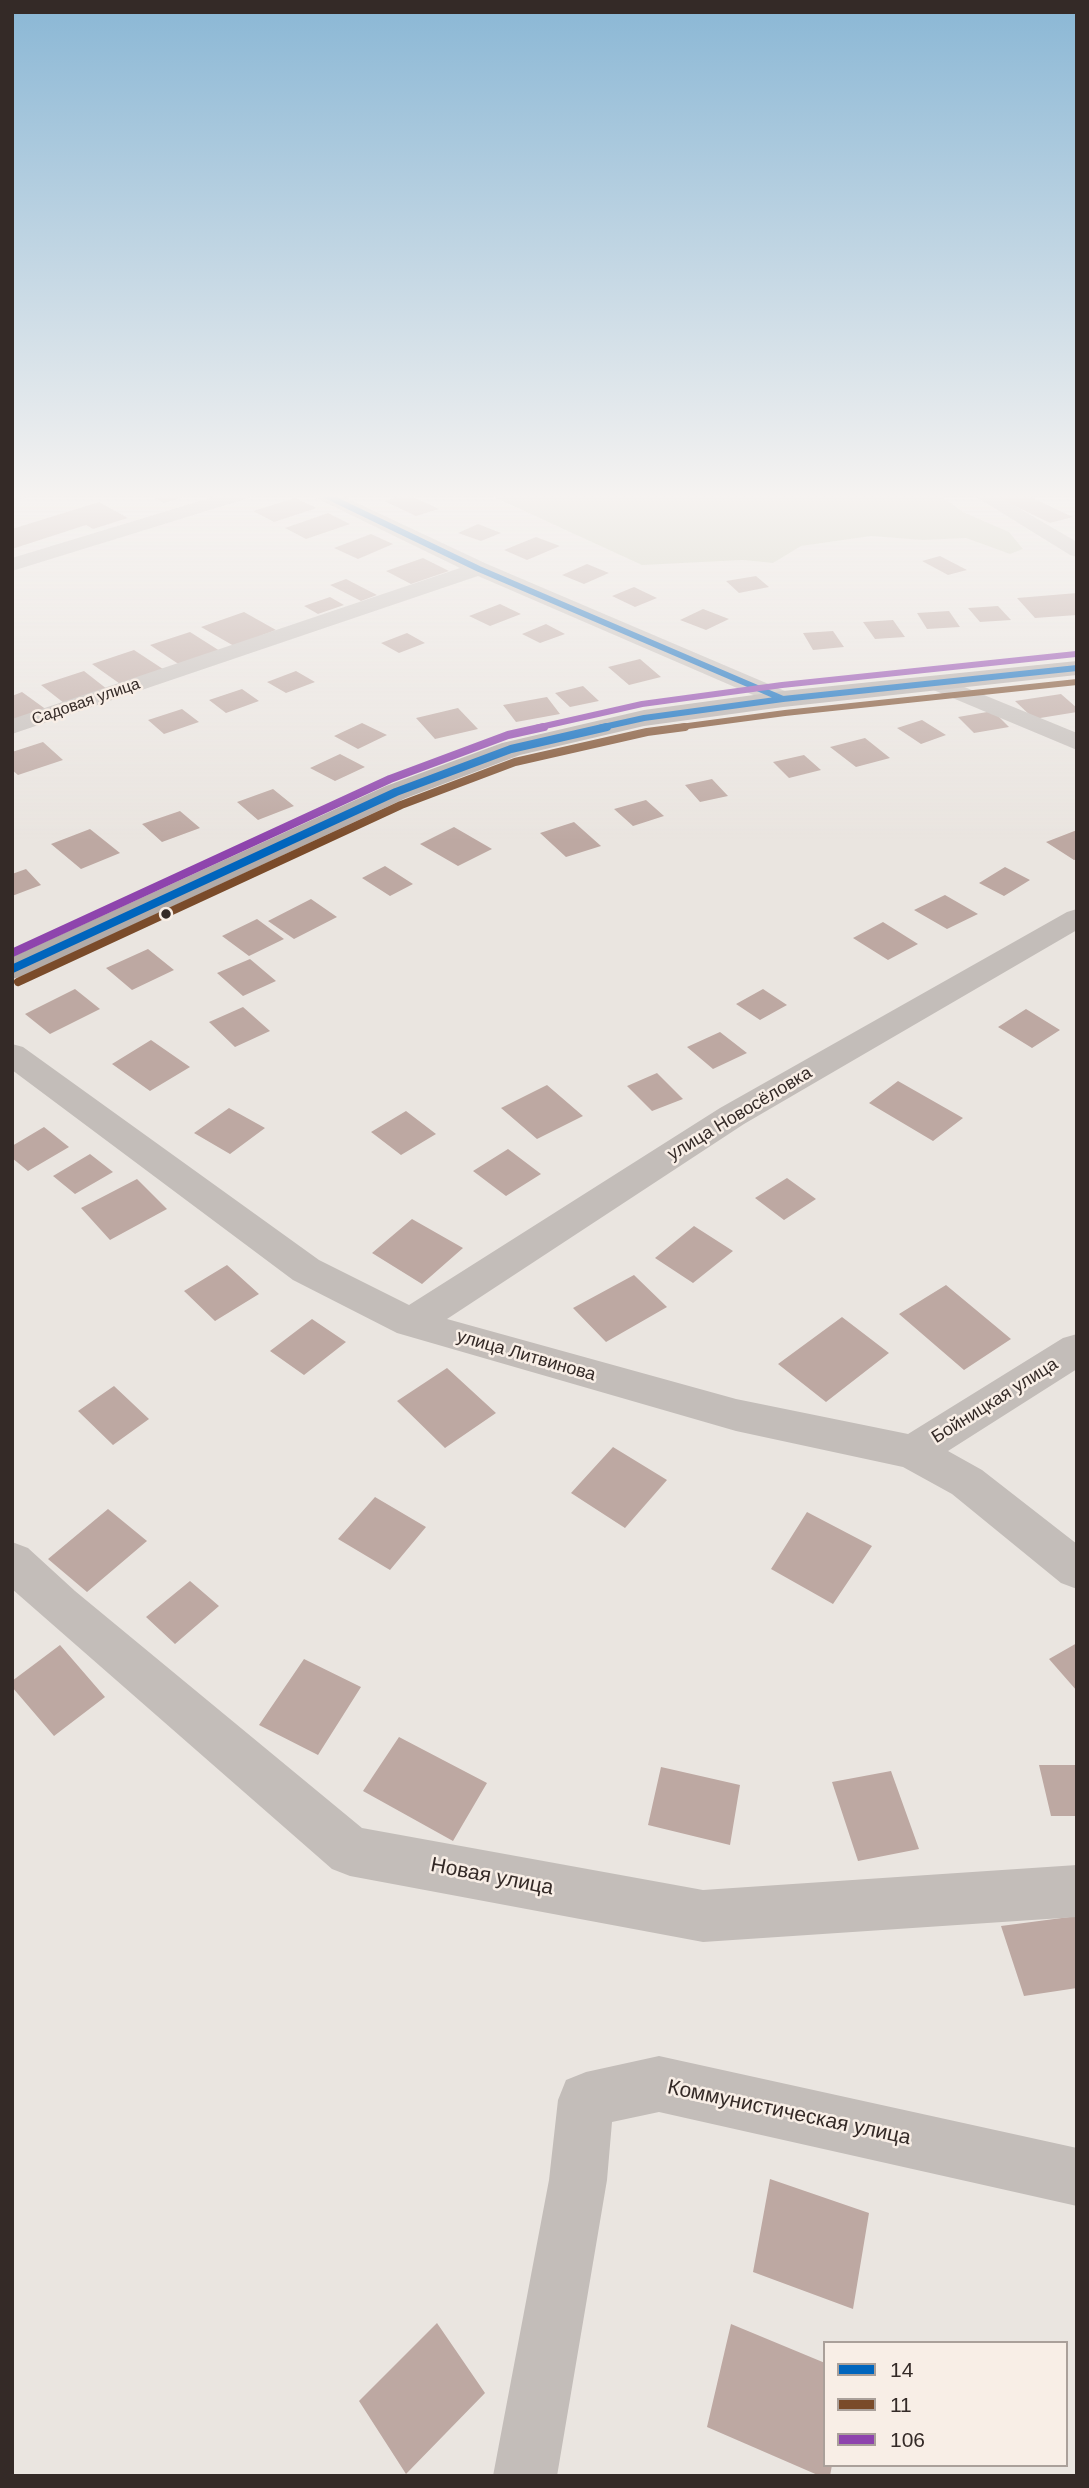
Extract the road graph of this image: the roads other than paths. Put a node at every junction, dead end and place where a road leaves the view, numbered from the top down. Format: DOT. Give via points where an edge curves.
graph roads {
  1 [pos="360,609"];
  2 [pos="573,609"];
  3 [pos="1077,668"];
  4 [pos="940,684"];
  5 [pos="783,699"];
  6 [pos="12,727"];
  7 [pos="1077,742"];
  8 [pos="1077,919"];
  9 [pos="12,969"];
  10 [pos="12,1054"];
  11 [pos="411,1323"];
  12 [pos="1077,1349"];
  13 [pos="913,1452"];
  14 [pos="12,1561"];
  15 [pos="1077,1570"];
  16 [pos="1077,1891"];
  17 [pos="1077,2177"];
  18 [pos="525,2476"];
  1 -- 6 [label="street, Садовая улица"];
  2 -- 5 [label="street"];
  3 -- 4 [label="main road"];
  4 -- 5 [label="main road"];
  4 -- 7 [label="street"];
  5 -- 9 [label="main road" via="644,718 511,748 396,792"];
  8 -- 11 [label="street, улица Новосёловка" via="732,1116"];
  10 -- 11 [label="street, улица Литвинова" via="306,1270"];
  11 -- 13 [label="street, улица Литвинова" via="736,1415"];
  12 -- 13 [label="street, Бойницкая улица"];
  13 -- 15 [label="street, улица Литвинова" via="967,1482"];
  14 -- 16 [label="street, Новая улица" via="350,1851 703,1916"];
  17 -- 18 [label="street, Коммунистическая улица" via="659,2084 586,2100 578,2180"];
}
